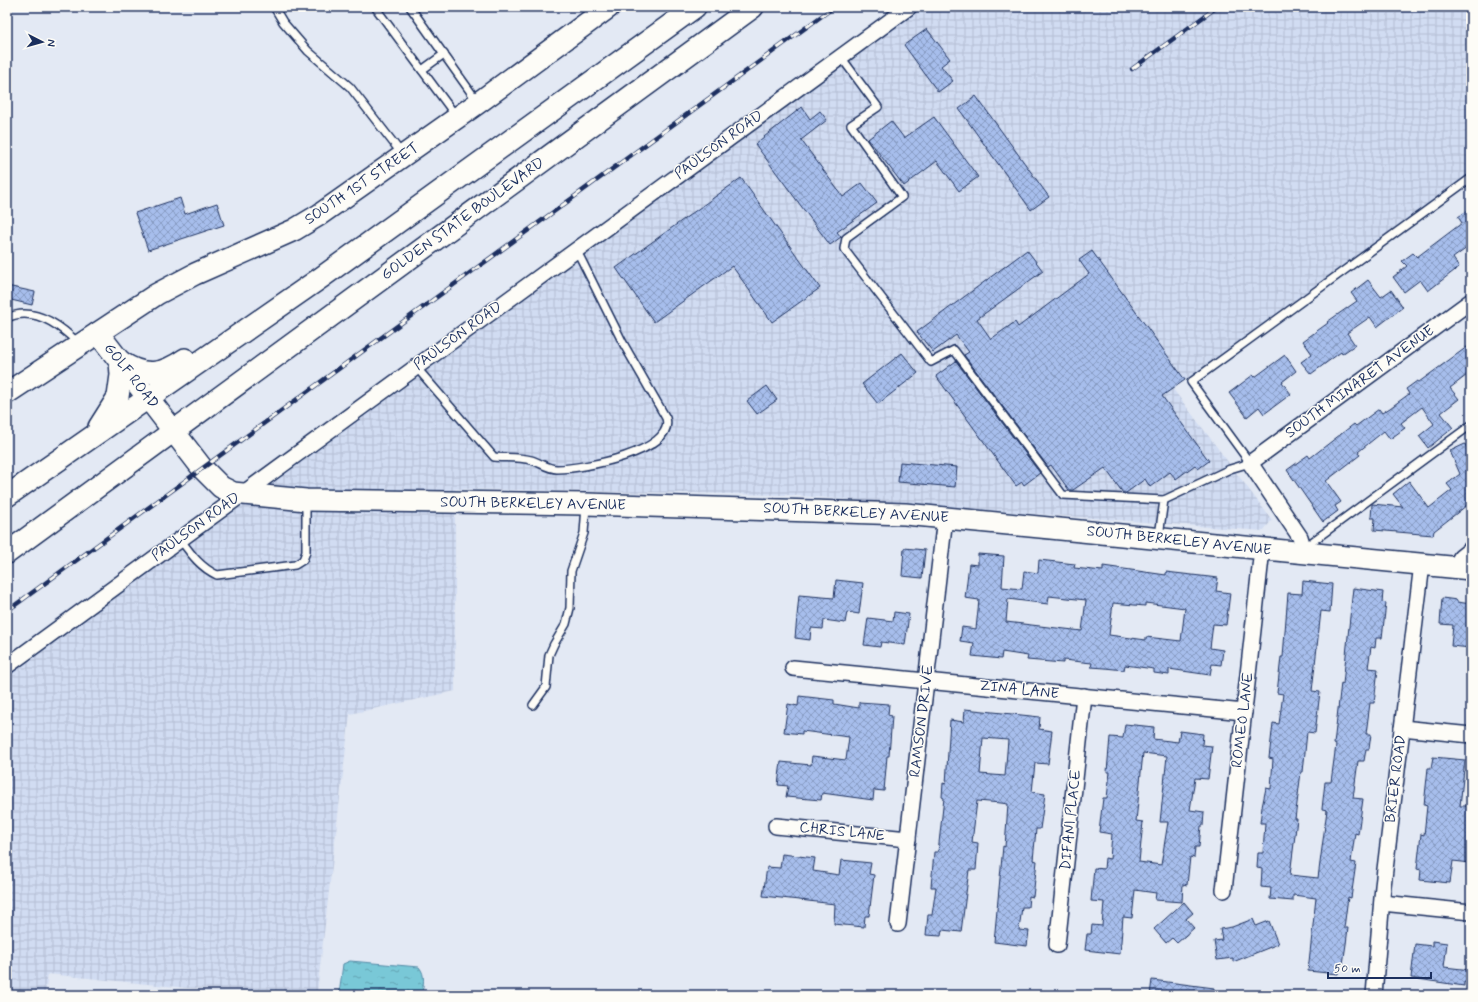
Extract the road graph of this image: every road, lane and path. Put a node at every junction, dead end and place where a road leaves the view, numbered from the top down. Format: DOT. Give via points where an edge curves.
graph roads {
  1 [pos="274,7"];
  2 [pos="375,7"];
  3 [pos="410,7"];
  4 [pos="609,7"];
  5 [pos="695,7"];
  6 [pos="753,7"];
  7 [pos="909,7"];
  8 [pos="444,54"];
  9 [pos="840,57"];
  10 [pos="422,70"];
  11 [pos="478,103"];
  12 [pos="457,117"];
  13 [pos="404,156"];
  14 [pos="1471,178"];
  15 [pos="576,250"];
  16 [pos="1471,301"];
  17 [pos="7,318"];
  18 [pos="98,333"];
  19 [pos="240,334"];
  20 [pos="80,345"];
  21 [pos="120,362"];
  22 [pos="415,367"];
  23 [pos="7,392"];
  24 [pos="148,398"];
  25 [pos="1471,425"];
  26 [pos="174,431"];
  27 [pos="98,433"];
  28 [pos="1250,463"];
  29 [pos="240,495"];
  30 [pos="7,496"];
  31 [pos="306,500"];
  32 [pos="1164,500"];
  33 [pos="586,504"];
  34 [pos="945,518"];
  35 [pos="180,538"];
  36 [pos="1159,539"];
  37 [pos="1262,549"];
  38 [pos="1471,549"];
  39 [pos="1305,550"];
  40 [pos="7,553"];
  41 [pos="1422,564"];
  42 [pos="1463,568"];
  43 [pos="7,666"];
  44 [pos="793,668"];
  45 [pos="926,681"];
  46 [pos="1084,696"];
  47 [pos="533,705"];
  48 [pos="1244,712"];
  49 [pos="1402,728"];
  50 [pos="1471,735"];
  51 [pos="776,826"];
  52 [pos="908,839"];
  53 [pos="1224,890"];
  54 [pos="1382,903"];
  55 [pos="1471,912"];
  56 [pos="898,924"];
  57 [pos="1057,945"];
  58 [pos="1374,995"];
  1 -- 13 [label="lane" via="308,51 350,87"];
  2 -- 10 [label="lane"];
  3 -- 8 [label="lane"];
  4 -- 11 [label="street, SOUTH 1ST STREET"];
  5 -- 19 [label="street"];
  6 -- 26 [label="street, GOLDEN STATE BOULEVARD"];
  7 -- 9 [label="street, PAULSON ROAD"];
  8 -- 10 [label="lane"];
  8 -- 11 [label="lane"];
  9 -- 15 [label="street, PAULSON ROAD"];
  9 -- 32 [label="lane" via="878,107 851,125 902,197 846,238 844,249 931,362 954,350 1063,495"];
  10 -- 12 [label="lane"];
  11 -- 12 [label="street, SOUTH 1ST STREET"];
  12 -- 13 [label="street, SOUTH 1ST STREET"];
  13 -- 18 [label="street, SOUTH 1ST STREET" via="308,222 179,282 144,301"];
  14 -- 28 [label="lane" via="1192,382"];
  15 -- 22 [label="street, PAULSON ROAD"];
  15 -- 22 [label="lane" via="623,343 666,418 666,432 645,450 574,468 554,469 531,460 494,457"];
  16 -- 28 [label="street, SOUTH MINARET AVENUE"];
  17 -- 20 [label="lane" via="35,315 55,323"];
  18 -- 20 [label="street, GOLF ROAD"];
  18 -- 21 [label="street, GOLF ROAD"];
  19 -- 21 [label="street" via="221,334 164,372 140,371"];
  19 -- 24 [label="street"];
  20 -- 23 [label="street, GOLF ROAD"];
  21 -- 24 [label="street, GOLF ROAD"];
  21 -- 27 [label="street" via="120,390 110,411 100,424"];
  22 -- 29 [label="street, PAULSON ROAD"];
  24 -- 26 [label="street, GOLF ROAD"];
  24 -- 27 [label="street"];
  25 -- 39 [label="lane"];
  26 -- 29 [label="street, GOLF ROAD" via="216,483"];
  26 -- 40 [label="street, GOLDEN STATE BOULEVARD"];
  27 -- 30 [label="street"];
  28 -- 32 [label="lane" via="1230,469"];
  28 -- 39 [label="street" via="1300,537"];
  29 -- 31 [label="street, SOUTH BERKELEY AVENUE"];
  29 -- 35 [label="street, PAULSON ROAD"];
  31 -- 33 [label="street, SOUTH BERKELEY AVENUE"];
  31 -- 35 [label="lane" via="306,552 303,560 295,565 217,575 198,562"];
  32 -- 36 [label="lane"];
  33 -- 34 [label="street, SOUTH BERKELEY AVENUE" via="862,512"];
  33 -- 47 [label="lane" via="584,533 571,571 570,608 566,624 550,656 546,687"];
  34 -- 36 [label="street, SOUTH BERKELEY AVENUE"];
  34 -- 45 [label="street, RAMSON DRIVE"];
  35 -- 43 [label="street, PAULSON ROAD"];
  36 -- 37 [label="street, SOUTH BERKELEY AVENUE"];
  37 -- 39 [label="street, SOUTH BERKELEY AVENUE"];
  37 -- 48 [label="street, ROMEO LANE"];
  38 -- 42 [label="street" via="1461,557"];
  39 -- 41 [label="street, SOUTH BERKELEY AVENUE"];
  41 -- 42 [label="street, SOUTH BERKELEY AVENUE"];
  41 -- 49 [label="street, BRIER ROAD"];
  44 -- 45 [label="street, ZINA LANE"];
  45 -- 46 [label="street, ZINA LANE"];
  45 -- 52 [label="street, RAMSON DRIVE"];
  46 -- 48 [label="street, ZINA LANE"];
  46 -- 57 [label="street, DIFANI PLACE"];
  48 -- 53 [label="street, ROMEO LANE"];
  49 -- 50 [label="street"];
  49 -- 54 [label="street, BRIER ROAD"];
  51 -- 52 [label="street, CHRIS LANE"];
  52 -- 56 [label="street, RAMSON DRIVE"];
  54 -- 55 [label="street"];
  54 -- 58 [label="street, BRIER ROAD"];
}
